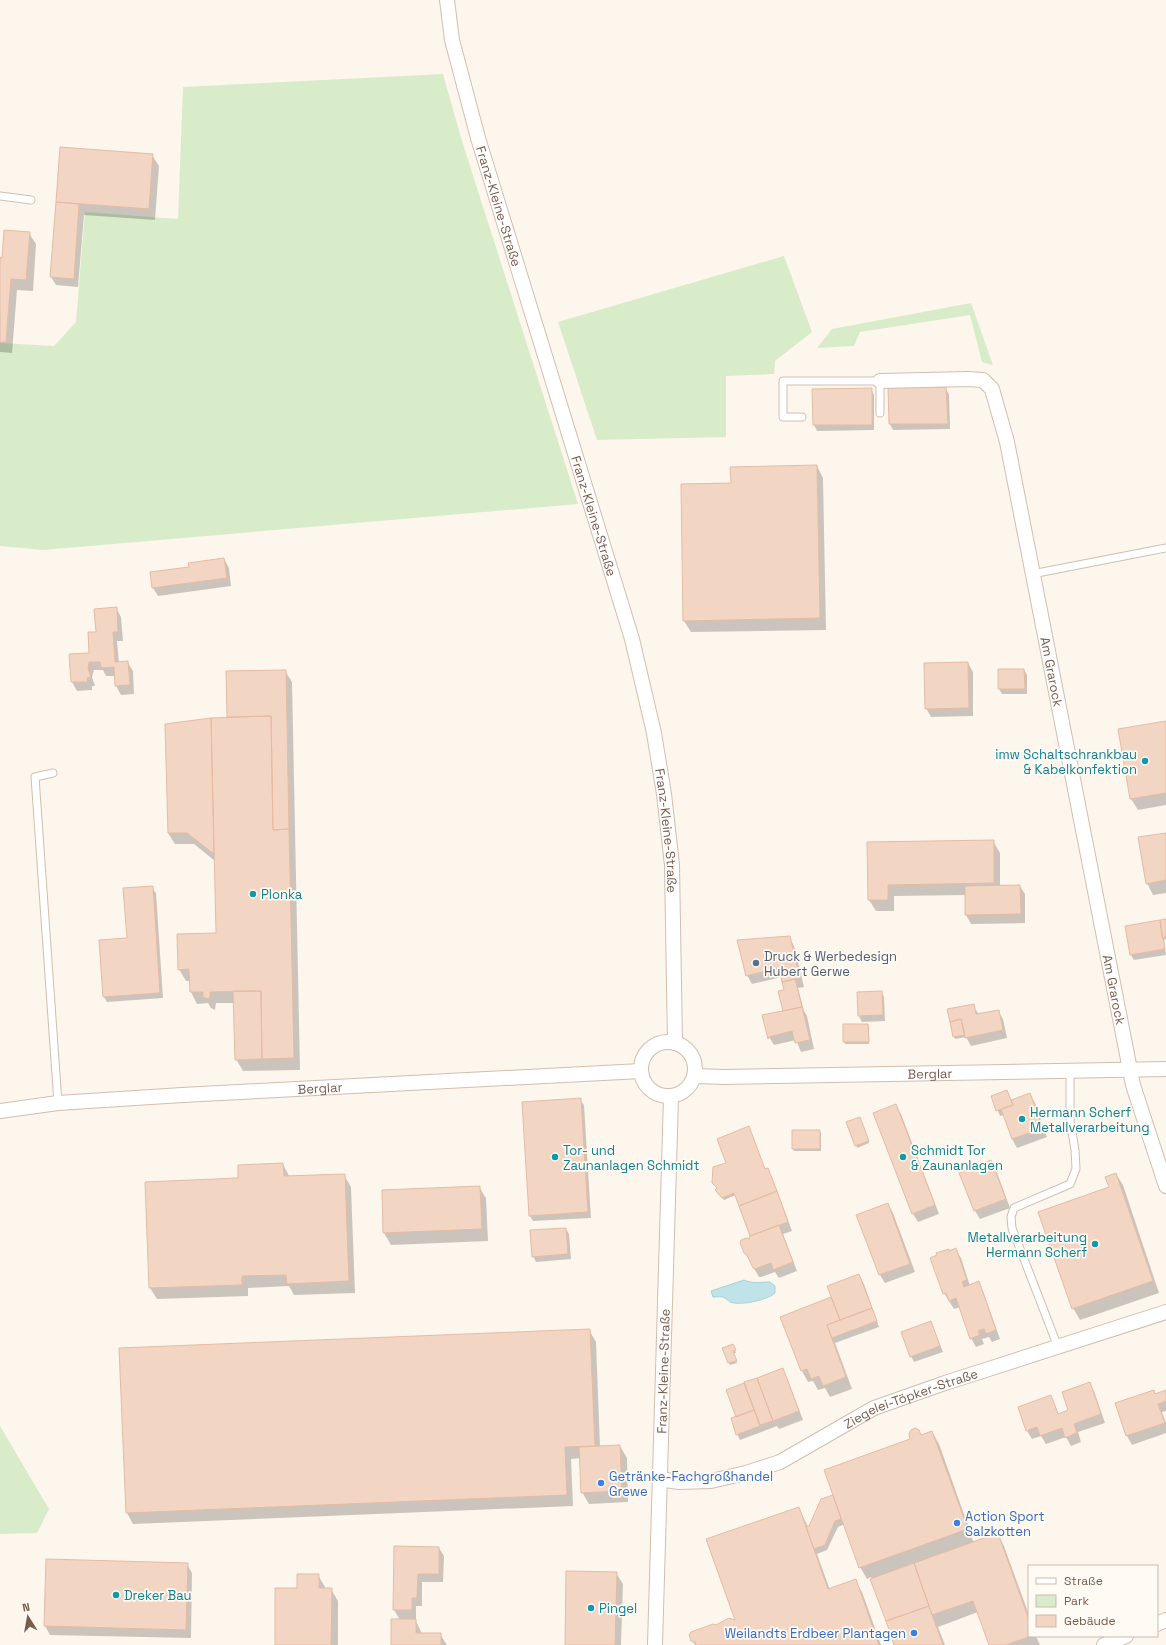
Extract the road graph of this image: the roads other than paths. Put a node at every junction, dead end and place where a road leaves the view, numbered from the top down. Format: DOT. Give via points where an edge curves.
graph roads {
  1 [pos="447,0"];
  2 [pos="0,196"];
  3 [pos="31,200"];
  4 [pos="880,381"];
  5 [pos="880,413"];
  6 [pos="802,417"];
  7 [pos="1166,548"];
  8 [pos="1032,574"];
  9 [pos="52,773"];
  10 [pos="675,1043"];
  11 [pos="1166,1069"];
  12 [pos="641,1070"];
  13 [pos="1070,1070"];
  14 [pos="1130,1070"];
  15 [pos="695,1076"];
  16 [pos="671,1096"];
  17 [pos="58,1103"];
  18 [pos="0,1111"];
  19 [pos="1166,1186"];
  20 [pos="1166,1312"];
  21 [pos="1058,1347"];
  22 [pos="659,1479"];
  23 [pos="1124,1637"];
  24 [pos="655,1645"];
  25 [pos="1104,1645"];
  1 -- 10 [label="street, Franz-Kleine-Straße" via="452,40 478,138 646,692 664,794 672,866"];
  2 -- 3 [label="lane"];
  4 -- 5 [label="lane"];
  4 -- 6 [label="lane" via="783,382 783,417"];
  4 -- 8 [label="street, Am Grarock" via="983,380 992,389 1007,442"];
  7 -- 8 [label="lane"];
  8 -- 14 [label="street, Am Grarock"];
  9 -- 17 [label="lane" via="35,777"];
  10 -- 12 [label="street" via="659,1044 651,1048 642,1062"];
  10 -- 15 [label="street" via="686,1049 693,1058"];
  11 -- 14 [label="street, Berglar"];
  12 -- 16 [label="street" via="647,1087 654,1093"];
  12 -- 17 [label="street, Berglar"];
  13 -- 14 [label="street, Berglar"];
  13 -- 15 [label="street, Berglar"];
  13 -- 21 [label="lane" via="1070,1120 1076,1169 1070,1184 1014,1208 1011,1217 1012,1228"];
  14 -- 19 [label="street, Am Grarock"];
  15 -- 16 [label="street" via="687,1089"];
  16 -- 22 [label="street, Franz-Kleine-Straße"];
  17 -- 18 [label="street, Berglar"];
  20 -- 21 [label="street, Ziegelei-Töpker-Straße"];
  21 -- 22 [label="street, Ziegelei-Töpker-Straße" via="874,1408 780,1462 711,1481 679,1482"];
  22 -- 24 [label="street, Franz-Kleine-Straße"];
  23 -- 25 [label="street"];
}
